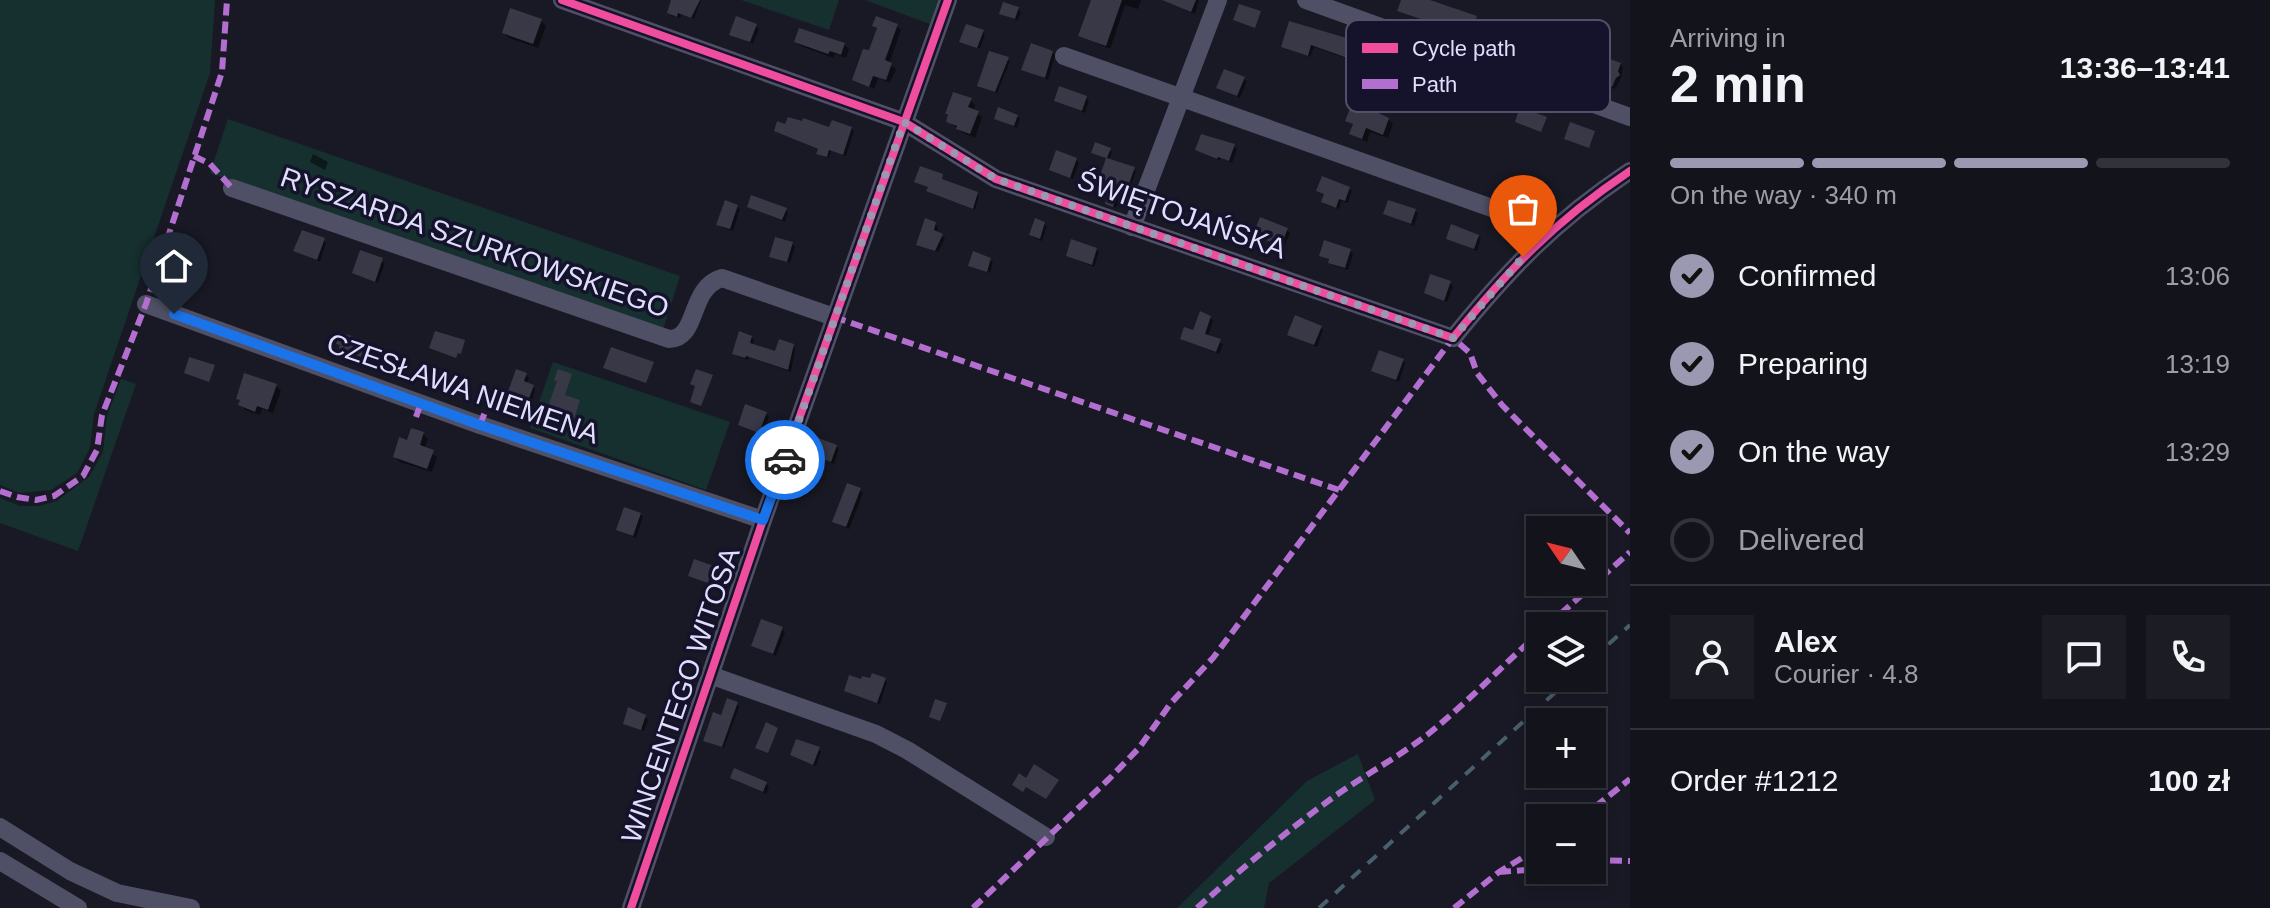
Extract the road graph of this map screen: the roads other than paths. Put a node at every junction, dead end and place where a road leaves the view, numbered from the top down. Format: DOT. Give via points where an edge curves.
graph roads {
  1 [pos="562,0"];
  2 [pos="948,0"];
  3 [pos="1218,0"];
  4 [pos="1306,0"];
  5 [pos="1361,20"];
  6 [pos="1064,56"];
  7 [pos="1181,98"];
  8 [pos="1610,110"];
  9 [pos="1630,117"];
  10 [pos="904,122"];
  11 [pos="1630,171"];
  12 [pos="232,188"];
  13 [pos="1132,227"];
  14 [pos="1551,229"];
  15 [pos="146,304"];
  16 [pos="834,317"];
  17 [pos="763,520"];
  18 [pos="710,675"];
  19 [pos="0,827"];
  20 [pos="1046,837"];
  21 [pos="0,861"];
  22 [pos="78,908"];
  23 [pos="191,908"];
  24 [pos="631,908"];
  1 -- 10 [label="street, ŚWIĘTOJAŃSKA"];
  2 -- 10 [label="street, WINCENTEGO WITOSA"];
  3 -- 7 [label="street"];
  4 -- 5 [label="street"];
  6 -- 7 [label="street"];
  7 -- 13 [label="street"];
  7 -- 14 [label="street"];
  8 -- 9 [label="street"];
  10 -- 13 [label="street, ŚWIĘTOJAŃSKA" via="996,179"];
  10 -- 16 [label="street, WINCENTEGO WITOSA"];
  11 -- 14 [label="street"];
  12 -- 16 [label="street, RYSZARDA SZURKOWSKIEGO" via="669,339 685,334 698,296 713,280 730,279"];
  13 -- 14 [label="street, ŚWIĘTOJAŃSKA" via="1453,338"];
  15 -- 17 [label="street, CZESŁAWA NIEMENA"];
  16 -- 17 [label="street, WINCENTEGO WITOSA"];
  17 -- 18 [label="street, WINCENTEGO WITOSA"];
  18 -- 20 [label="street" via="876,734"];
  18 -- 24 [label="street, WINCENTEGO WITOSA"];
  19 -- 23 [label="street" via="117,893"];
  21 -- 22 [label="street"];
}
